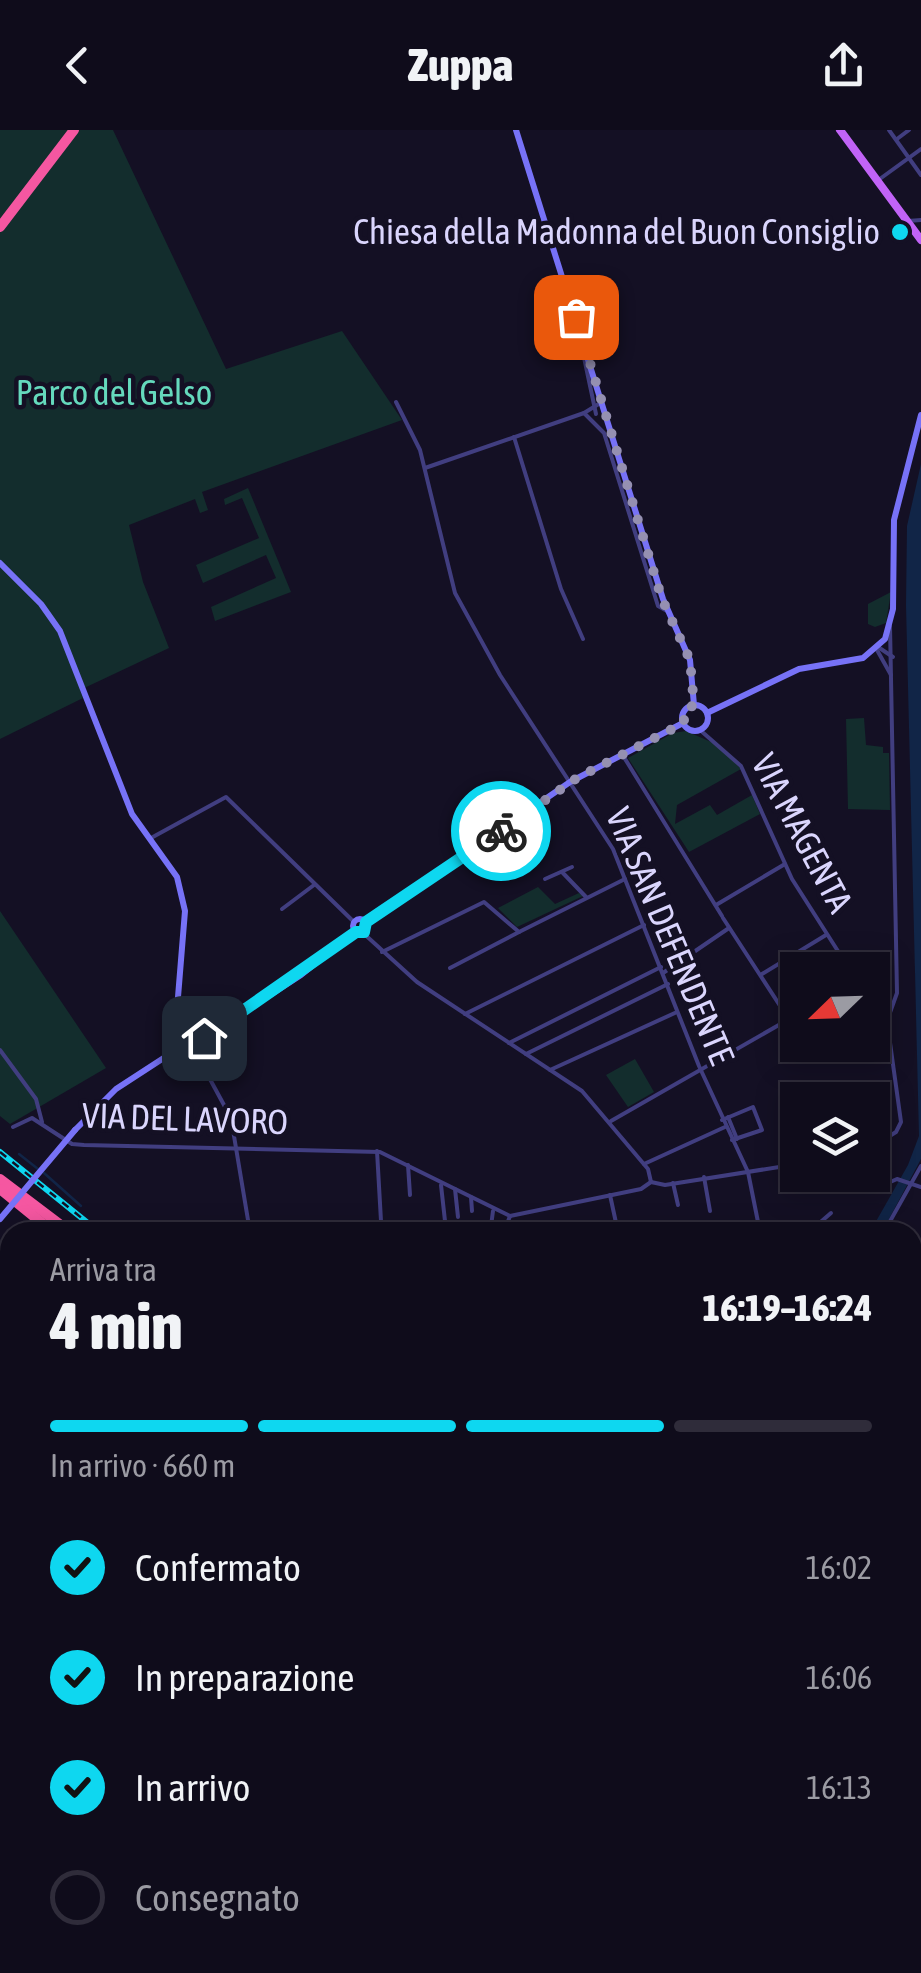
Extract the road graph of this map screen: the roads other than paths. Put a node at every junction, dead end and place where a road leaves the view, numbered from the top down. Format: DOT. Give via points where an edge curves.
graph roads {
  1 [pos="74,130"];
  2 [pos="516,130"];
  3 [pos="840,130"];
  4 [pos="889,130"];
  5 [pos="909,130"];
  6 [pos="896,140"];
  7 [pos="921,148"];
  8 [pos="908,158"];
  9 [pos="921,175"];
  10 [pos="877,180"];
  11 [pos="915,221"];
  12 [pos="0,226"];
  13 [pos="918,237"];
  14 [pos="584,339"];
  15 [pos="396,402"];
  16 [pos="592,404"];
  17 [pos="603,406"];
  18 [pos="584,412"];
  19 [pos="593,415"];
  20 [pos="921,415"];
  21 [pos="514,437"];
  22 [pos="424,468"];
  23 [pos="0,564"];
  24 [pos="667,611"];
  25 [pos="890,626"];
  26 [pos="583,639"];
  27 [pos="878,648"];
  28 [pos="863,658"];
  29 [pos="894,662"];
  30 [pos="883,664"];
  31 [pos="894,680"];
  32 [pos="694,705"];
  33 [pos="707,713"];
  34 [pos="684,723"];
  35 [pos="700,730"];
  36 [pos="622,754"];
  37 [pos="570,782"];
  38 [pos="150,839"];
  39 [pos="785,864"];
  40 [pos="572,867"];
  41 [pos="562,872"];
  42 [pos="545,879"];
  43 [pos="625,879"];
  44 [pos="314,885"];
  45 [pos="588,898"];
  46 [pos="715,906"];
  47 [pos="282,910"];
  48 [pos="354,922"];
  49 [pos="366,922"];
  50 [pos="644,925"];
  51 [pos="730,928"];
  52 [pos="359,932"];
  53 [pos="519,932"];
  54 [pos="828,934"];
  55 [pos="381,952"];
  56 [pos="839,952"];
  57 [pos="450,968"];
  58 [pos="662,970"];
  59 [pos="762,974"];
  60 [pos="668,984"];
  61 [pos="780,1004"];
  62 [pos="678,1011"];
  63 [pos="890,1013"];
  64 [pos="466,1014"];
  65 [pos="780,1024"];
  66 [pos="184,1030"];
  67 [pos="204,1038"];
  68 [pos="509,1043"];
  69 [pos="890,1044"];
  70 [pos="0,1050"];
  71 [pos="176,1050"];
  72 [pos="526,1054"];
  73 [pos="198,1057"];
  74 [pos="700,1069"];
  75 [pos="550,1070"];
  76 [pos="725,1118"];
  77 [pos="611,1121"];
  78 [pos="42,1122"];
  79 [pos="12,1127"];
  80 [pos="726,1127"];
  81 [pos="890,1136"];
  82 [pos="734,1140"];
  83 [pos="235,1146"];
  84 [pos="380,1152"];
  85 [pos="644,1164"];
  86 [pos="408,1165"];
  87 [pos="780,1166"];
  88 [pos="921,1166"];
  89 [pos="745,1170"];
  90 [pos="890,1176"];
  91 [pos="704,1177"];
  92 [pos="0,1178"];
  93 [pos="892,1180"];
  94 [pos="651,1182"];
  95 [pos="442,1183"];
  96 [pos="674,1183"];
  97 [pos="911,1184"];
  98 [pos="921,1188"];
  99 [pos="0,1189"];
  100 [pos="455,1189"];
  101 [pos="410,1195"];
  102 [pos="610,1195"];
  103 [pos="471,1197"];
  104 [pos="678,1205"];
  105 [pos="494,1209"];
  106 [pos="472,1211"];
  107 [pos="710,1211"];
  108 [pos="831,1213"];
  109 [pos="510,1216"];
  110 [pos="458,1217"];
  111 [pos="0,1218"];
  112 [pos="381,1221"];
  113 [pos="41,1222"];
  114 [pos="57,1222"];
  115 [pos="248,1222"];
  116 [pos="445,1222"];
  117 [pos="492,1222"];
  118 [pos="508,1222"];
  119 [pos="616,1222"];
  120 [pos="758,1222"];
  121 [pos="820,1222"];
  122 [pos="890,1222"];
  1 -- 12 [label="highway"];
  2 -- 14 [label="street"];
  3 -- 10 [label="main road"];
  4 -- 6 [label="street"];
  5 -- 6 [label="street"];
  6 -- 8 [label="street"];
  7 -- 8 [label="street"];
  8 -- 9 [label="street"];
  8 -- 10 [label="street"];
  10 -- 11 [label="main road"];
  11 -- 13 [label="main road"];
  14 -- 16 [label="street" via="580,354"];
  14 -- 17 [label="street"];
  15 -- 22 [label="street, VIA SAN DEFENDENTE"];
  16 -- 17 [label="street"];
  16 -- 18 [label="street"];
  16 -- 19 [label="street"];
  17 -- 19 [label="street"];
  17 -- 24 [label="street"];
  18 -- 19 [label="street"];
  18 -- 21 [label="street"];
  19 -- 24 [label="street" via="658,606"];
  20 -- 25 [label="street" via="894,520"];
  21 -- 22 [label="street"];
  21 -- 26 [label="street"];
  22 -- 37 [label="street, VIA SAN DEFENDENTE" via="463,612"];
  23 -- 38 [label="street" via="60,631 132,814"];
  24 -- 32 [label="street" via="690,660"];
  25 -- 27 [label="street"];
  25 -- 29 [label="street"];
  27 -- 28 [label="street"];
  27 -- 29 [label="street"];
  27 -- 30 [label="street"];
  28 -- 30 [label="street"];
  28 -- 33 [label="street" via="799,668"];
  29 -- 31 [label="street"];
  30 -- 31 [label="street"];
  31 -- 63 [label="street" via="897,993"];
  32 -- 33 [label="street"];
  32 -- 34 [label="street" via="684,711"];
  33 -- 35 [label="street"];
  34 -- 35 [label="street"];
  34 -- 36 [label="street"];
  35 -- 39 [label="street, VIA MAGENTA" via="741,766"];
  36 -- 37 [label="street"];
  36 -- 46 [label="street"];
  37 -- 43 [label="street, VIA SAN DEFENDENTE"];
  37 -- 49 [label="street"];
  38 -- 44 [label="street" via="226,797"];
  38 -- 66 [label="street" via="174,871 183,897 178,996"];
  39 -- 46 [label="street"];
  39 -- 54 [label="street, VIA MAGENTA"];
  40 -- 41 [label="street"];
  41 -- 42 [label="street"];
  41 -- 45 [label="street"];
  43 -- 45 [label="street"];
  43 -- 50 [label="street, VIA SAN DEFENDENTE"];
  44 -- 47 [label="street"];
  44 -- 48 [label="street"];
  45 -- 53 [label="street"];
  46 -- 51 [label="street"];
  48 -- 49 [label="street"];
  48 -- 52 [label="street"];
  49 -- 52 [label="street"];
  50 -- 58 [label="street, VIA SAN DEFENDENTE"];
  50 -- 64 [label="street"];
  51 -- 58 [label="street"];
  51 -- 59 [label="street"];
  52 -- 55 [label="street"];
  52 -- 67 [label="street"];
  53 -- 55 [label="street" via="484,902"];
  53 -- 57 [label="street"];
  54 -- 56 [label="street, VIA MAGENTA"];
  54 -- 59 [label="street"];
  55 -- 64 [label="street"];
  58 -- 60 [label="street, VIA SAN DEFENDENTE"];
  58 -- 68 [label="street"];
  59 -- 61 [label="street"];
  60 -- 62 [label="street, VIA SAN DEFENDENTE"];
  60 -- 72 [label="street"];
  62 -- 74 [label="street, VIA SAN DEFENDENTE"];
  62 -- 75 [label="street"];
  64 -- 68 [label="street"];
  65 -- 74 [label="street"];
  66 -- 67 [label="street"];
  66 -- 71 [label="street"];
  67 -- 73 [label="street"];
  68 -- 72 [label="street"];
  69 -- 81 [label="street" via="900,1122"];
  70 -- 78 [label="street" via="42,1110"];
  71 -- 73 [label="street"];
  71 -- 111 [label="street, bridge" via="116,1089"];
  72 -- 75 [label="street"];
  73 -- 83 [label="street" via="231,1118"];
  74 -- 76 [label="street, VIA SAN DEFENDENTE"];
  74 -- 77 [label="street"];
  75 -- 77 [label="street"];
  76 -- 80 [label="street, VIA SAN DEFENDENTE"];
  76 -- 82 [label="street"];
  76 -- 82 [label="street" via="753,1107 762,1130"];
  77 -- 85 [label="street"];
  78 -- 79 [label="street, VIA DEL LAVORO" via="24,1118"];
  78 -- 83 [label="street, VIA DEL LAVORO" via="72,1144"];
  80 -- 82 [label="street, VIA SAN DEFENDENTE"];
  80 -- 85 [label="street"];
  82 -- 89 [label="street, VIA SAN DEFENDENTE"];
  83 -- 84 [label="street, VIA DEL LAVORO"];
  83 -- 115 [label="street"];
  84 -- 86 [label="street"];
  84 -- 112 [label="street"];
  85 -- 94 [label="street"];
  86 -- 95 [label="street"];
  86 -- 101 [label="street"];
  87 -- 89 [label="street"];
  88 -- 97 [label="street"];
  89 -- 91 [label="street"];
  89 -- 120 [label="street, VIA SAN DEFENDENTE"];
  90 -- 93 [label="street"];
  91 -- 96 [label="street"];
  91 -- 107 [label="street"];
  92 -- 114 [label="highway"];
  93 -- 97 [label="street"];
  94 -- 96 [label="street"];
  94 -- 102 [label="street"];
  95 -- 100 [label="street"];
  95 -- 116 [label="street"];
  96 -- 104 [label="street"];
  97 -- 98 [label="street"];
  97 -- 122 [label="street"];
  99 -- 113 [label="highway"];
  100 -- 103 [label="street"];
  100 -- 110 [label="street"];
  102 -- 109 [label="street"];
  102 -- 119 [label="street"];
  103 -- 105 [label="street"];
  103 -- 106 [label="street"];
  105 -- 109 [label="street"];
  105 -- 117 [label="street"];
  108 -- 121 [label="street"];
  109 -- 118 [label="street"];
}
